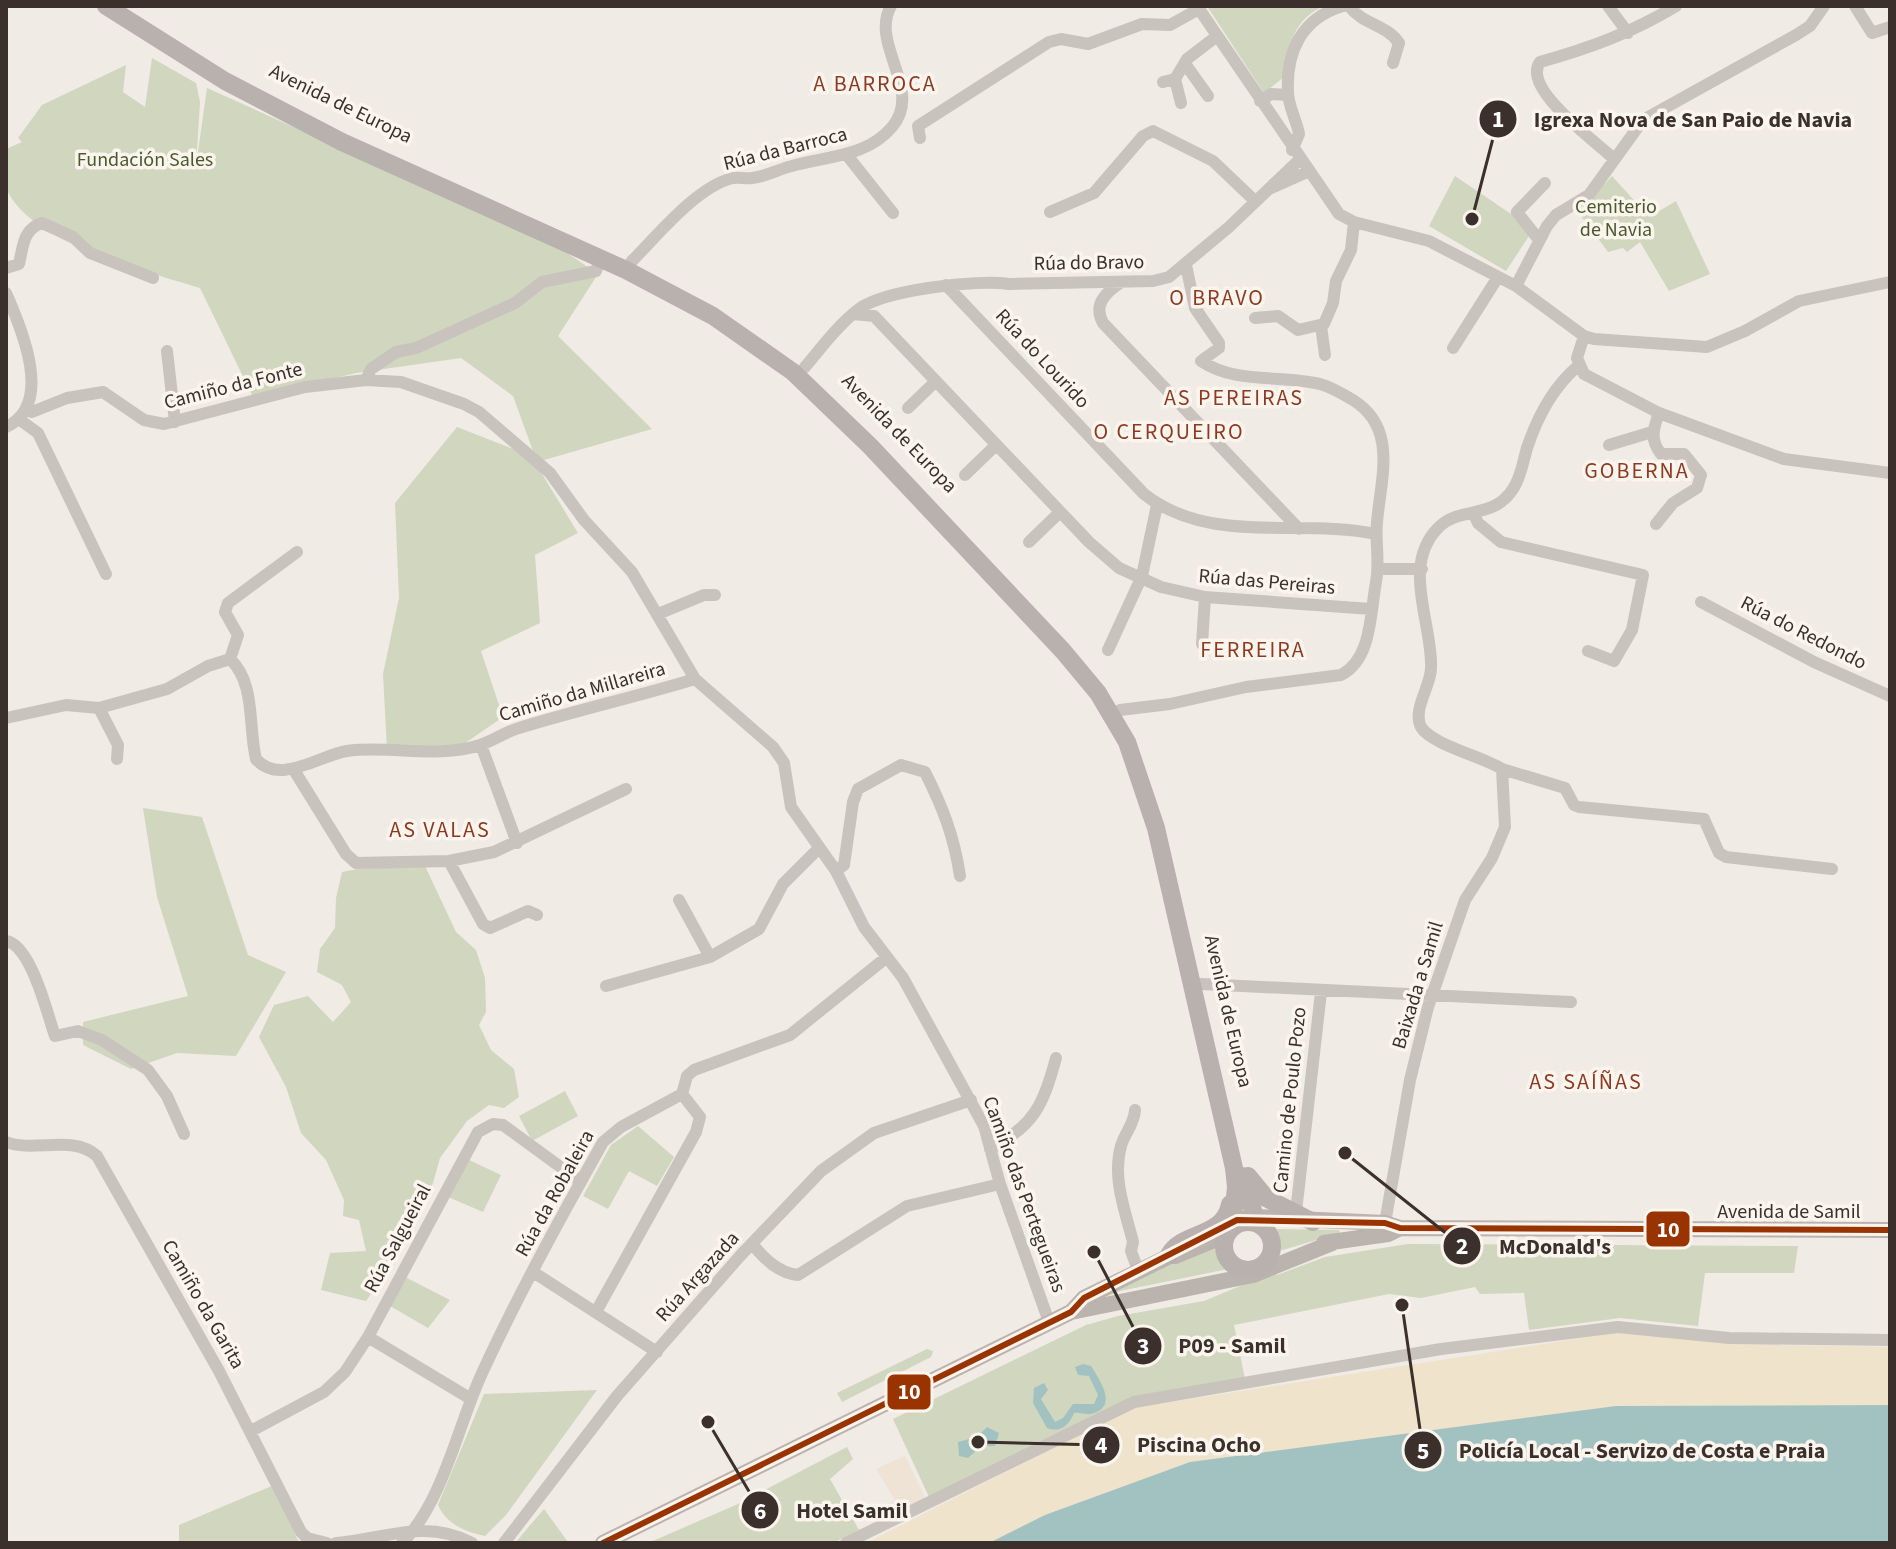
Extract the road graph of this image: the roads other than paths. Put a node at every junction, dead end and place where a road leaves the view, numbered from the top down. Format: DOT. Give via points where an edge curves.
graph roads {
  1 [pos="106,6"];
  2 [pos="125,6"];
  3 [pos="891,6"];
  4 [pos="1346,6"];
  5 [pos="1608,6"];
  6 [pos="1676,6"];
  7 [pos="1855,6"];
  8 [pos="1198,7"];
  9 [pos="1821,7"];
  10 [pos="1890,27"];
  11 [pos="1628,33"];
  12 [pos="1217,36"];
  13 [pos="1393,63"];
  14 [pos="1186,65"];
  15 [pos="1287,95"];
  16 [pos="1208,96"];
  17 [pos="1260,101"];
  18 [pos="1181,103"];
  19 [pos="920,138"];
  20 [pos="846,154"];
  21 [pos="1296,155"];
  22 [pos="1613,158"];
  23 [pos="1307,172"];
  24 [pos="1545,183"];
  25 [pos="1266,190"];
  26 [pos="1255,201"];
  27 [pos="1050,212"];
  28 [pos="893,213"];
  29 [pos="1354,222"];
  30 [pos="1539,240"];
  31 [pos="600,259"];
  32 [pos="631,262"];
  33 [pos="1186,265"];
  34 [pos="6,268"];
  35 [pos="1498,277"];
  36 [pos="153,278"];
  37 [pos="1092,280"];
  38 [pos="1890,282"];
  39 [pos="1120,283"];
  40 [pos="946,285"];
  41 [pos="1516,286"];
  42 [pos="6,293"];
  43 [pos="1101,300"];
  44 [pos="881,301"];
  45 [pos="853,314"];
  46 [pos="874,316"];
  47 [pos="1255,318"];
  48 [pos="1321,326"];
  49 [pos="1584,336"];
  50 [pos="1453,348"];
  51 [pos="167,351"];
  52 [pos="1325,355"];
  53 [pos="1578,366"];
  54 [pos="805,367"];
  55 [pos="366,380"];
  56 [pos="936,381"];
  57 [pos="908,408"];
  58 [pos="1659,413"];
  59 [pos="24,414"];
  60 [pos="175,422"];
  61 [pos="6,427"];
  62 [pos="1652,432"];
  63 [pos="996,445"];
  64 [pos="1609,445"];
  65 [pos="1890,473"];
  66 [pos="965,475"];
  67 [pos="1157,505"];
  68 [pos="1060,512"];
  69 [pos="1474,514"];
  70 [pos="1656,524"];
  71 [pos="1299,529"];
  72 [pos="1376,534"];
  73 [pos="1029,542"];
  74 [pos="297,552"];
  75 [pos="1378,569"];
  76 [pos="1422,569"];
  77 [pos="106,574"];
  78 [pos="1141,580"];
  79 [pos="715,595"];
  80 [pos="1205,597"];
  81 [pos="1701,602"];
  82 [pos="1371,609"];
  83 [pos="658,614"];
  84 [pos="1202,644"];
  85 [pos="1108,650"];
  86 [pos="1588,651"];
  87 [pos="230,659"];
  88 [pos="695,679"];
  89 [pos="1890,696"];
  90 [pos="99,708"];
  91 [pos="1120,710"];
  92 [pos="6,718"];
  93 [pos="481,745"];
  94 [pos="117,759"];
  95 [pos="1502,769"];
  96 [pos="294,770"];
  97 [pos="626,789"];
  98 [pos="517,843"];
  99 [pos="819,848"];
  100 [pos="449,861"];
  101 [pos="1832,869"];
  102 [pos="836,871"];
  103 [pos="960,876"];
  104 [pos="679,900"];
  105 [pos="537,915"];
  106 [pos="6,941"];
  107 [pos="710,957"];
  108 [pos="887,957"];
  109 [pos="1201,984"];
  110 [pos="606,986"];
  111 [pos="1321,992"];
  112 [pos="1432,997"];
  113 [pos="1571,1002"];
  114 [pos="1056,1058"];
  115 [pos="682,1094"];
  116 [pos="971,1100"];
  117 [pos="1135,1110"];
  118 [pos="1227,1125"];
  119 [pos="184,1134"];
  120 [pos="6,1142"];
  121 [pos="990,1149"];
  122 [pos="581,1182"];
  123 [pos="1000,1184"];
  124 [pos="1296,1212"];
  125 [pos="1258,1222"];
  126 [pos="1313,1222"];
  127 [pos="1392,1226"];
  128 [pos="1230,1227"];
  129 [pos="1890,1230"];
  130 [pos="1332,1243"];
  131 [pos="752,1244"];
  132 [pos="1169,1255"];
  133 [pos="1263,1265"];
  134 [pos="1138,1270"];
  135 [pos="1244,1270"];
  136 [pos="533,1272"];
  137 [pos="1216,1281"];
  138 [pos="597,1310"];
  139 [pos="1071,1312"];
  140 [pos="1049,1322"];
  141 [pos="368,1337"];
  142 [pos="1890,1340"];
  143 [pos="657,1352"];
  144 [pos="471,1399"];
  145 [pos="251,1431"];
  146 [pos="415,1529"];
  147 [pos="327,1543"];
  148 [pos="336,1543"];
  149 [pos="402,1543"];
  150 [pos="472,1543"];
  151 [pos="504,1543"];
  152 [pos="603,1543"];
  153 [pos="846,1543"];
  1 -- 31 [label="main road, Avenida de Europa" via="296,119"];
  2 -- 32 [label="main road, Avenida de Europa" via="273,96"];
  3 -- 20 [label="street, Rúa da Barroca" via="886,33 903,109 893,127 872,144"];
  4 -- 13 [label="street" via="1362,21 1393,34 1399,43"];
  4 -- 15 [label="street" via="1314,18 1301,33"];
  5 -- 11 [label="street"];
  6 -- 11 [label="street"];
  7 -- 10 [label="street" via="1872,33"];
  8 -- 12 [label="street"];
  8 -- 19 [label="street" via="1170,25 1142,24 1088,44 1055,39 918,126"];
  9 -- 22 [label="street" via="1810,26 1796,35 1643,120"];
  11 -- 22 [label="street" via="1540,62 1536,69 1549,99"];
  12 -- 14 [label="street"];
  12 -- 17 [label="street"];
  14 -- 16 [label="street"];
  14 -- 18 [label="street" via="1169,80"];
  15 -- 17 [label="street" via="1274,93"];
  15 -- 21 [label="street" via="1299,134"];
  17 -- 21 [label="street"];
  20 -- 28 [label="street"];
  20 -- 32 [label="street, Rúa da Barroca" via="734,178 712,188"];
  21 -- 23 [label="street"];
  21 -- 25 [label="street, Rúa do Bravo"];
  22 -- 30 [label="street" via="1589,195 1556,215"];
  23 -- 25 [label="street, Rúa do Bravo"];
  23 -- 29 [label="street" via="1331,206"];
  24 -- 30 [label="street" via="1517,212"];
  25 -- 26 [label="street, Rúa do Bravo"];
  26 -- 27 [label="street" via="1213,161 1153,131 1094,193"];
  26 -- 33 [label="street, Rúa do Bravo"];
  29 -- 35 [label="street" via="1418,237"];
  29 -- 48 [label="street" via="1351,250"];
  30 -- 41 [label="street"];
  31 -- 55 [label="street" via="596,271 542,282 515,303 396,352 371,369"];
  31 -- 118 [label="main road, Avenida de Europa" via="713,316 793,372 899,477 1098,693 1127,742 1145,788"];
  32 -- 54 [label="main road, Avenida de Europa" via="694,294"];
  33 -- 39 [label="street, Rúa do Bravo" via="1162,280"];
  33 -- 72 [label="street" via="1195,308 1219,343 1201,361 1232,374 1320,384 1372,414 1383,446"];
  34 -- 36 [label="street" via="19,264 25,236 42,223 73,237 94,255"];
  35 -- 41 [label="street"];
  35 -- 50 [label="street"];
  37 -- 39 [label="street, Rúa do Bravo"];
  37 -- 40 [label="street, Rúa do Bravo"];
  37 -- 43 [label="street"];
  38 -- 49 [label="street" via="1799,301 1707,347"];
  39 -- 43 [label="street"];
  40 -- 44 [label="street, Rúa do Bravo"];
  40 -- 67 [label="street, Rúa do Lourido"];
  41 -- 49 [label="street"];
  42 -- 59 [label="street" via="29,351"];
  43 -- 71 [label="street" via="1098,313 1103,323"];
  44 -- 45 [label="street, Rúa do Bravo"];
  44 -- 46 [label="street"];
  45 -- 46 [label="street"];
  45 -- 54 [label="street, Rúa do Bravo"];
  46 -- 56 [label="street, Rúa das Pereiras"];
  47 -- 48 [label="street" via="1278,316 1298,330"];
  48 -- 52 [label="street"];
  49 -- 53 [label="street"];
  51 -- 60 [label="street"];
  53 -- 58 [label="street"];
  53 -- 69 [label="street" via="1554,392 1514,487 1501,503"];
  54 -- 91 [label="main road, Avenida de Europa" via="1038,611"];
  55 -- 60 [label="street, Camiño da Fonte" via="305,387"];
  55 -- 83 [label="street, Camiño das Pertegueiras" via="401,382 479,412 550,473 584,520 617,552"];
  56 -- 57 [label="street"];
  56 -- 63 [label="street, Rúa das Pereiras"];
  58 -- 62 [label="street"];
  58 -- 65 [label="street" via="1784,459"];
  59 -- 60 [label="street, Camiño da Fonte" via="103,392 144,420"];
  59 -- 61 [label="street, Camiño da Fonte"];
  59 -- 77 [label="street"];
  62 -- 64 [label="street"];
  62 -- 70 [label="street" via="1661,454 1684,454 1701,475 1697,488 1673,503"];
  63 -- 66 [label="street"];
  63 -- 68 [label="street, Rúa das Pereiras"];
  67 -- 71 [label="street, Rúa do Lourido" via="1191,520"];
  67 -- 78 [label="street"];
  68 -- 73 [label="street"];
  68 -- 78 [label="street, Rúa das Pereiras" via="1103,556"];
  69 -- 76 [label="street" via="1438,528"];
  69 -- 86 [label="street" via="1501,542 1643,575 1632,630 1614,661"];
  71 -- 72 [label="street, Rúa do Lourido"];
  72 -- 75 [label="street"];
  74 -- 87 [label="street" via="228,603 225,612 238,635"];
  75 -- 76 [label="street"];
  75 -- 82 [label="street"];
  76 -- 95 [label="street" via="1421,611 1432,669 1420,724"];
  78 -- 80 [label="street, Rúa das Pereiras"];
  78 -- 85 [label="street"];
  79 -- 83 [label="street"];
  80 -- 82 [label="street, Rúa das Pereiras"];
  80 -- 84 [label="street"];
  81 -- 89 [label="street, Rúa do Redondo"];
  82 -- 91 [label="street" via="1358,663 1341,675"];
  83 -- 88 [label="street, Camiño das Pertegueiras"];
  87 -- 90 [label="street" via="167,689"];
  87 -- 96 [label="street" via="247,691 256,759 268,767"];
  88 -- 93 [label="street, Camiño da Millareira" via="516,728"];
  88 -- 99 [label="street, Camiño das Pertegueiras" via="773,747 784,763 791,807"];
  90 -- 92 [label="street" via="66,705"];
  90 -- 94 [label="street" via="118,745"];
  91 -- 109 [label="main road, Avenida de Europa" via="1153,782"];
  93 -- 96 [label="street, Camiño da Millareira" via="344,752"];
  93 -- 98 [label="street, Camiño da Millareira"];
  95 -- 101 [label="street" via="1565,788 1579,807 1704,819 1719,853 1726,857"];
  95 -- 112 [label="street, Baixada a Samil" via="1505,827 1465,900"];
  96 -- 100 [label="street" via="356,863"];
  97 -- 98 [label="street"];
  98 -- 100 [label="street"];
  99 -- 102 [label="street, Camiño das Pertegueiras"];
  99 -- 107 [label="street" via="783,884 759,929"];
  100 -- 105 [label="street" via="483,924 490,928 528,911"];
  102 -- 103 [label="street" via="844,865 858,789 901,765 925,772 953,833"];
  102 -- 108 [label="street, Camiño das Pertegueiras" via="864,927"];
  104 -- 107 [label="street"];
  106 -- 119 [label="street" via="27,957 55,1036 78,1031 148,1070"];
  107 -- 110 [label="street"];
  108 -- 115 [label="street" via="790,1035 694,1070"];
  108 -- 116 [label="street, Camiño das Pertegueiras"];
  109 -- 111 [label="street"];
  109 -- 118 [label="main road, Avenida de Europa"];
  111 -- 112 [label="street"];
  111 -- 124 [label="street, Camino de Poulo Pozo"];
  112 -- 113 [label="street"];
  112 -- 127 [label="street, Baixada a Samil" via="1410,1080"];
  114 -- 121 [label="street" via="1040,1108 1025,1127"];
  115 -- 122 [label="street, Rúa da Robaleira" via="610,1133"];
  115 -- 138 [label="street" via="700,1117 696,1132"];
  116 -- 121 [label="street, Camiño das Pertegueiras"];
  116 -- 131 [label="street, Rúa Argazada" via="901,1121 857,1144 821,1171"];
  117 -- 134 [label="street" via="1121,1148 1118,1182"];
  118 -- 124 [label="main road" via="1252,1184 1266,1198"];
  118 -- 125 [label="main road, Avenida de Europa"];
  118 -- 128 [label="main road, Avenida de Europa" via="1236,1187"];
  118 -- 132 [label="main road" via="1229,1211 1212,1229"];
  120 -- 145 [label="street, Camiño da Garita" via="77,1146 97,1156"];
  121 -- 123 [label="street, Camiño das Pertegueiras"];
  122 -- 136 [label="street, Rúa da Robaleira"];
  122 -- 141 [label="street, Rúa Salgueiral" via="503,1125 478,1132"];
  123 -- 131 [label="street" via="907,1206 798,1275 786,1274"];
  123 -- 140 [label="street, Camiño das Pertegueiras"];
  124 -- 126 [label="main road"];
  125 -- 126 [label="street, Avenida de Samil"];
  125 -- 128 [label="main road"];
  125 -- 133 [label="main road" via="1272,1246"];
  126 -- 127 [label="street, Avenida de Samil"];
  127 -- 129 [label="street, Avenida de Samil"];
  127 -- 130 [label="street, Avenida de Samil"];
  128 -- 132 [label="street, Avenida de Samil"];
  128 -- 135 [label="main road" via="1226,1257"];
  130 -- 133 [label="street, Avenida de Samil"];
  130 -- 137 [label="street, Avenida de Samil" via="1253,1275"];
  131 -- 143 [label="street, Rúa Argazada"];
  132 -- 134 [label="street, Avenida de Samil"];
  133 -- 135 [label="main road"];
  134 -- 139 [label="street, Avenida de Samil" via="1084,1298"];
  135 -- 137 [label="street, Avenida de Samil"];
  136 -- 138 [label="street"];
  136 -- 144 [label="street, Rúa da Robaleira"];
  137 -- 139 [label="street, Avenida de Samil"];
  138 -- 143 [label="street"];
  139 -- 140 [label="street, Avenida de Samil"];
  140 -- 152 [label="street, Avenida de Samil"];
  141 -- 144 [label="street"];
  141 -- 145 [label="street, Rúa Salgueiral" via="334,1385"];
  142 -- 153 [label="street" via="1729,1338 1618,1327 1456,1347 1134,1402"];
  143 -- 151 [label="street, Rúa Argazada"];
  144 -- 146 [label="street, Rúa da Robaleira"];
  145 -- 147 [label="street, Camiño da Garita" via="301,1532"];
  146 -- 148 [label="street"];
  146 -- 149 [label="street, Rúa da Robaleira"];
  146 -- 150 [label="street"];
}
